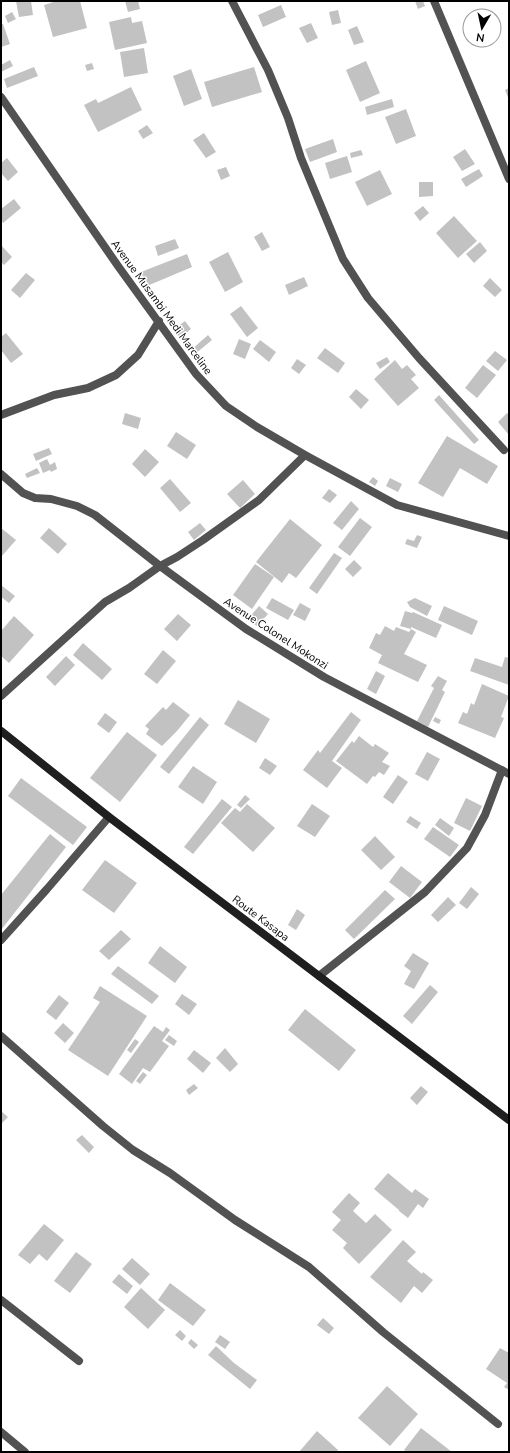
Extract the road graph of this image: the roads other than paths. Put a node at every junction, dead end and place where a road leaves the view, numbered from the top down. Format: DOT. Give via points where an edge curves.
graph roads {
  1 [pos="232,1"];
  2 [pos="434,1"];
  3 [pos="1,97"];
  4 [pos="509,179"];
  5 [pos="159,322"];
  6 [pos="1,415"];
  7 [pos="504,450"];
  8 [pos="305,455"];
  9 [pos="1,474"];
  10 [pos="509,536"];
  11 [pos="160,566"];
  12 [pos="1,696"];
  13 [pos="1,731"];
  14 [pos="505,772"];
  15 [pos="109,817"];
  16 [pos="1,940"];
  17 [pos="319,976"];
  18 [pos="1,1036"];
  19 [pos="509,1120"];
  20 [pos="1,1300"];
  21 [pos="79,1361"];
  22 [pos="498,1424"];
  23 [pos="1,1432"];
  24 [pos="25,1452"];
  1 -- 7 [label="street" via="268,70 288,118 300,158 343,259 368,298 419,358"];
  2 -- 4 [label="street"];
  3 -- 5 [label="street, Avenue Musambi Medi Marceline"];
  5 -- 6 [label="street" via="138,355 116,375 88,388 54,396"];
  5 -- 8 [label="street, Avenue Musambi Medi Marceline" via="196,374 226,406"];
  8 -- 10 [label="street, Avenue Musambi Medi Marceline" via="397,505"];
  8 -- 11 [label="street" via="259,500 178,557"];
  9 -- 11 [label="street, Avenue Colonel Mokonzi" via="23,493 35,498 77,506 96,515"];
  11 -- 12 [label="street" via="105,602"];
  11 -- 14 [label="street, Avenue Colonel Mokonzi" via="246,629 324,677"];
  13 -- 15 [label="main road, Route Kasapa"];
  14 -- 17 [label="street" via="467,848 425,892"];
  15 -- 16 [label="street"];
  15 -- 17 [label="main road, Route Kasapa"];
  17 -- 19 [label="main road, Route Kasapa"];
  18 -- 22 [label="street" via="133,1150 235,1220 310,1267 384,1332"];
  20 -- 21 [label="street"];
  23 -- 24 [label="street"];
}
